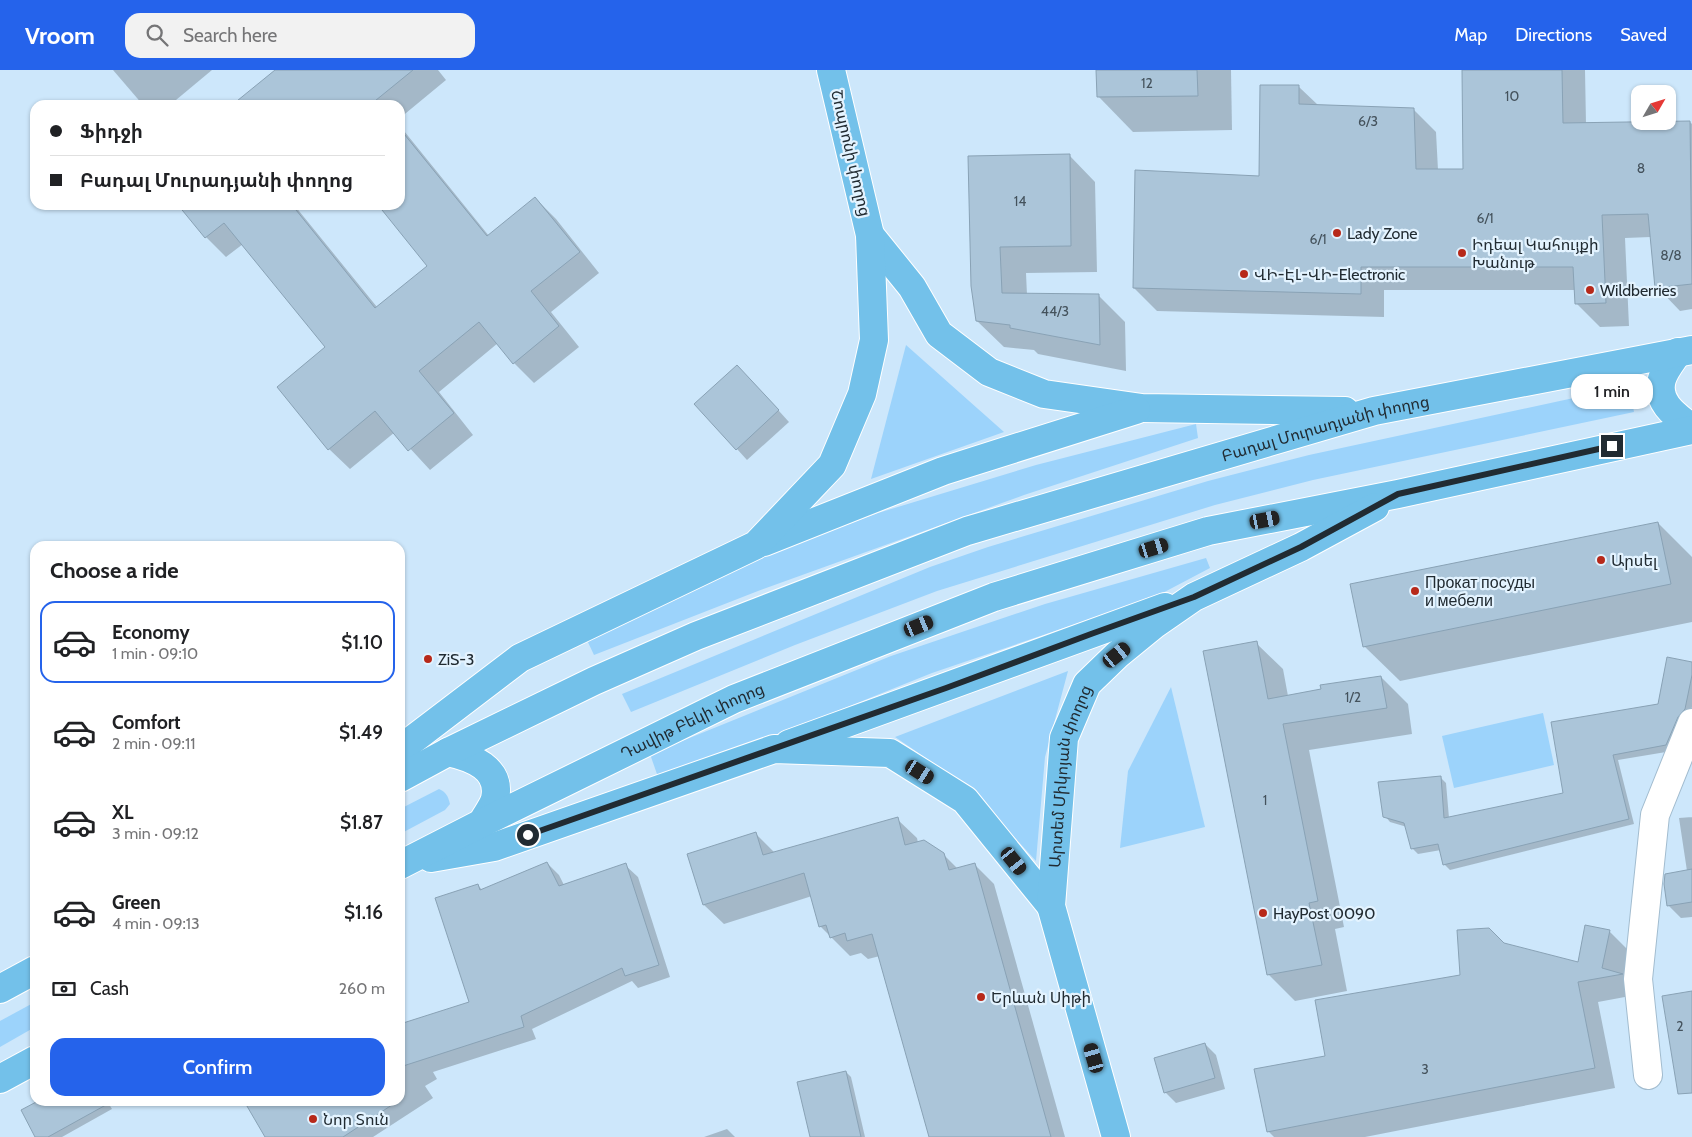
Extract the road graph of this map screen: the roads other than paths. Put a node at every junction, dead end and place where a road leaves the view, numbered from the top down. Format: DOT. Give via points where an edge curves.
graph roads {
  1 [pos="831,70"];
  2 [pos="870,236"];
  3 [pos="1685,350"];
  4 [pos="1142,408"];
  5 [pos="1374,411"];
  6 [pos="1692,429"];
  7 [pos="1398,494"];
  8 [pos="756,545"];
  9 [pos="1194,597"];
  10 [pos="1692,723"];
  11 [pos="405,749"];
  12 [pos="774,749"];
  13 [pos="448,752"];
  14 [pos="405,775"];
  15 [pos="482,823"];
  16 [pos="405,862"];
  17 [pos="405,863"];
  18 [pos="1050,906"];
  19 [pos="30,973"];
  20 [pos="0,989"];
  21 [pos="30,1063"];
  22 [pos="1648,1075"];
  23 [pos="0,1079"];
  24 [pos="1116,1137"];
  1 -- 2 [label="main road, Շոպրոնի փողոց"];
  2 -- 4 [label="main road" via="912,287 939,334 989,372 1044,394"];
  2 -- 8 [label="main road, Շոպրոնի փողոց" via="874,340 862,394 832,465"];
  3 -- 5 [label="main road, Բադալ Մուրադյանի փողոց"];
  3 -- 6 [label="main road" via="1662,379 1660,393 1666,406"];
  4 -- 5 [label="main road"];
  4 -- 8 [label="main road" via="943,471"];
  5 -- 13 [label="main road, Բադալ Մուրադյանի փողոց" via="967,531 696,636"];
  6 -- 7 [label="main road"];
  7 -- 9 [label="main road, Արտեմ Միկոյան փողոց" via="1301,547"];
  7 -- 15 [label="main road, Դավիթ Բեկի փողոց" via="1208,531 994,597 734,699"];
  8 -- 11 [label="main road" via="520,658"];
  9 -- 12 [label="main road"];
  9 -- 18 [label="main road, Արտեմ Միկոյան փողոց" via="1155,624 1087,684 1064,738"];
  10 -- 22 [label="street" via="1654,815 1638,979"];
  12 -- 17 [label="main road, Արտեմ Միկոյան փողոց" via="494,847"];
  12 -- 18 [label="main road, Արտեմ Միկոյան փողոց" via="890,753 965,800"];
  13 -- 14 [label="main road"];
  13 -- 15 [label="main road" via="473,758 484,765 492,777 495,798"];
  15 -- 16 [label="main road, Դավիթ Բեկի փողոց"];
  18 -- 24 [label="main road, Արտեմ Միկոյան փողոց"];
  19 -- 20 [label="main road"];
  21 -- 23 [label="main road"];
}
